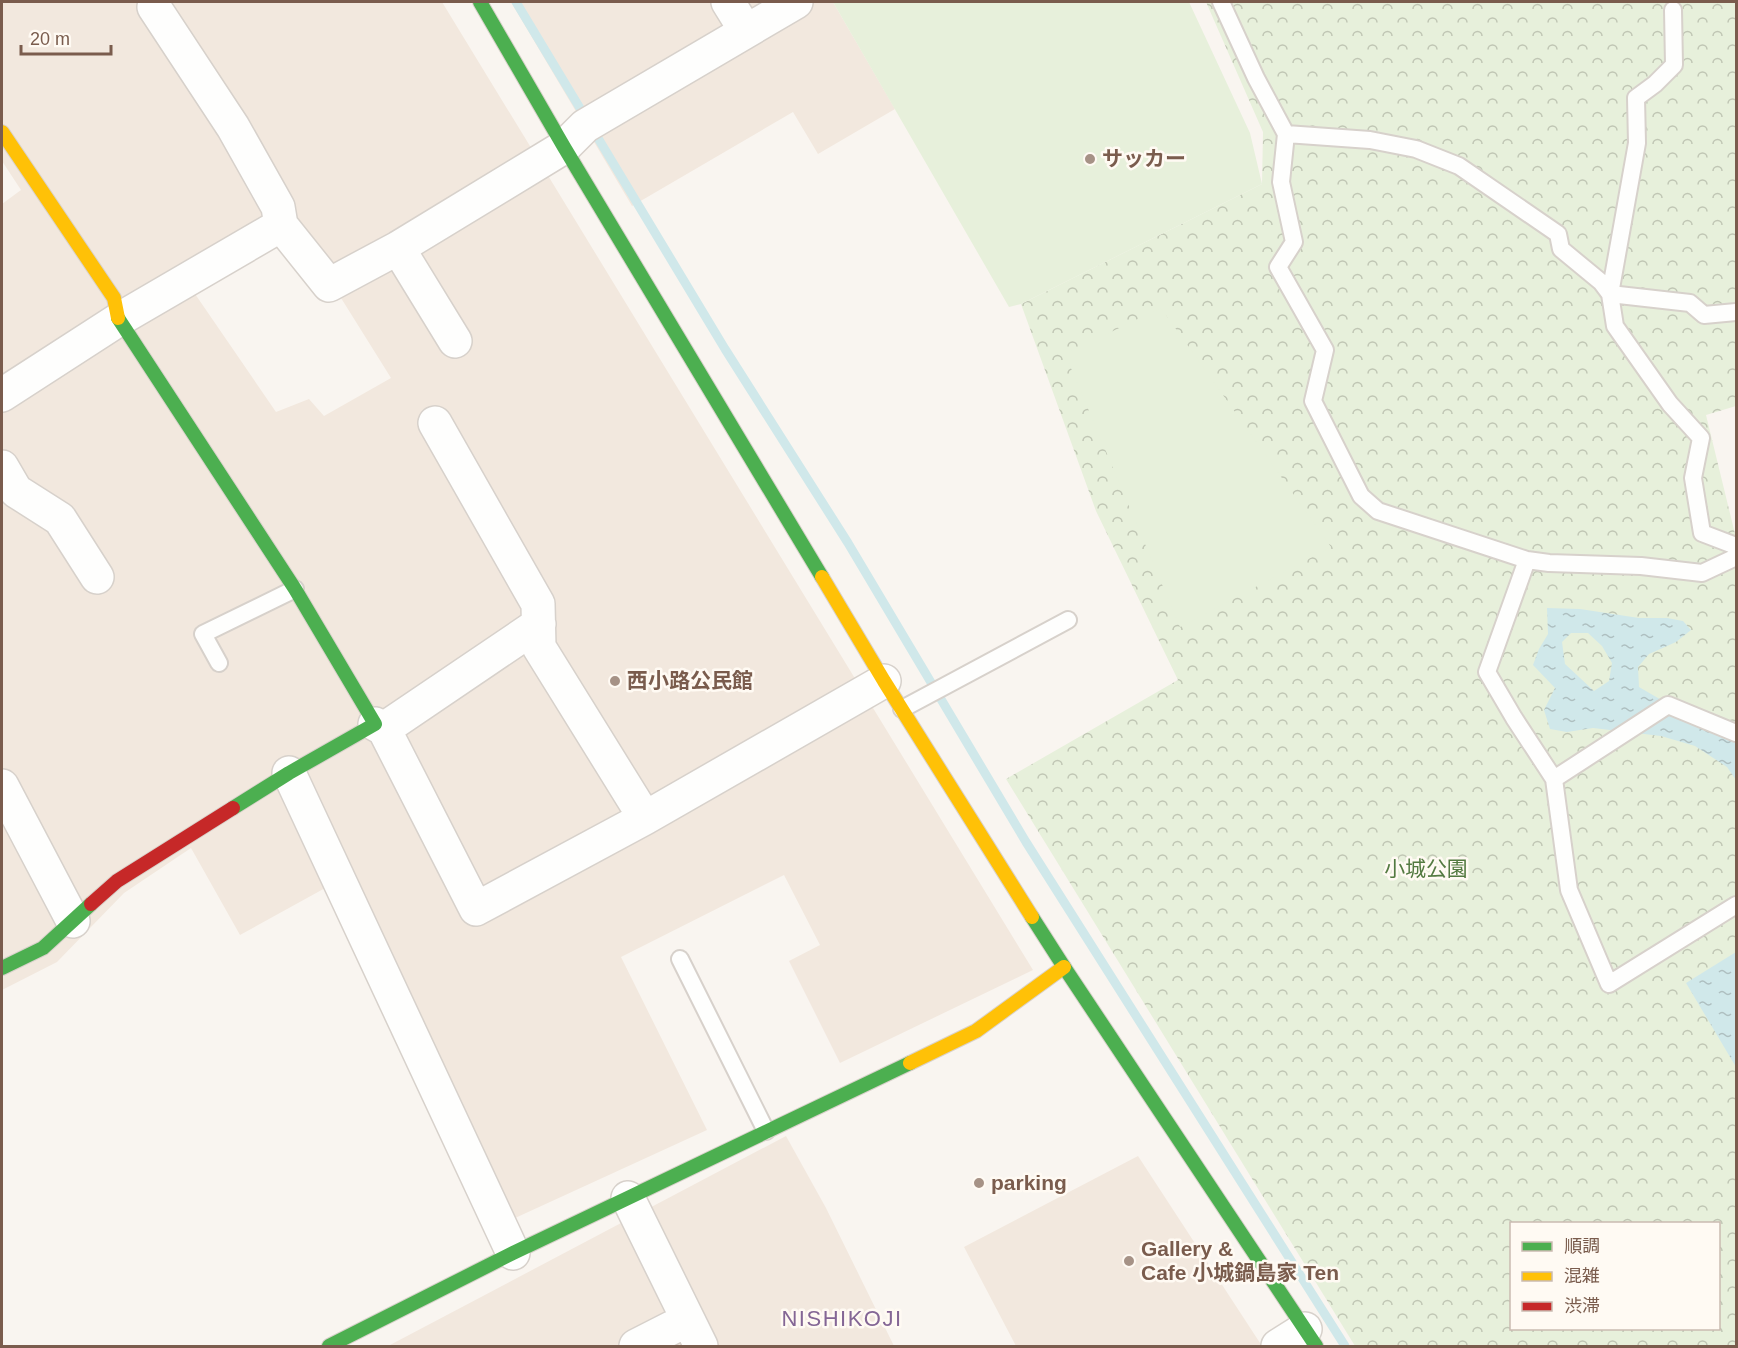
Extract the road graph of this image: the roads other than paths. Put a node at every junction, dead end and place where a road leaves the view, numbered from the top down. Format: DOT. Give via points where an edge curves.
graph roads {
  1 [pos="480,2"];
  2 [pos="728,2"];
  3 [pos="796,2"];
  4 [pos="1221,2"];
  5 [pos="154,7"];
  6 [pos="1673,10"];
  7 [pos="746,31"];
  8 [pos="583,130"];
  9 [pos="2,132"];
  10 [pos="1286,134"];
  11 [pos="281,225"];
  12 [pos="398,248"];
  13 [pos="1610,294"];
  14 [pos="1737,312"];
  15 [pos="118,320"];
  16 [pos="455,341"];
  17 [pos="2,395"];
  18 [pos="435,423"];
  19 [pos="2,467"];
  20 [pos="1737,546"];
  21 [pos="1737,558"];
  22 [pos="1527,560"];
  23 [pos="97,577"];
  24 [pos="295,589"];
  25 [pos="1068,621"];
  26 [pos="539,624"];
  27 [pos="219,663"];
  28 [pos="884,681"];
  29 [pos="902,709"];
  30 [pos="380,726"];
  31 [pos="1737,733"];
  32 [pos="289,773"];
  33 [pos="1554,779"];
  34 [pos="2,786"];
  35 [pos="645,818"];
  36 [pos="1737,904"];
  37 [pos="73,921"];
  38 [pos="680,959"];
  39 [pos="1064,967"];
  40 [pos="2,968"];
  41 [pos="766,1131"];
  42 [pos="628,1198"];
  43 [pos="513,1253"];
  44 [pos="694,1333"];
  45 [pos="1311,1338"];
  46 [pos="329,1347"];
  47 [pos="636,1347"];
  48 [pos="1278,1347"];
  1 -- 8 [label="street"];
  2 -- 7 [label="street"];
  3 -- 7 [label="street"];
  4 -- 10 [label="lane"];
  5 -- 11 [label="street" via="233,127 278,207"];
  6 -- 13 [label="lane" via="1674,65 1636,98 1637,142"];
  7 -- 8 [label="street"];
  8 -- 12 [label="street"];
  8 -- 28 [label="street"];
  9 -- 15 [label="street" via="114,298"];
  10 -- 13 [label="lane" via="1370,140 1416,150 1459,166 1558,234 1561,249"];
  10 -- 22 [label="lane" via="1281,182 1294,242 1278,267 1325,350 1313,401 1361,496 1378,511"];
  11 -- 12 [label="street" via="328,285"];
  11 -- 15 [label="street"];
  12 -- 16 [label="street"];
  13 -- 14 [label="lane" via="1690,303 1704,315"];
  13 -- 20 [label="lane" via="1615,326 1670,404 1701,438 1693,478 1702,533"];
  15 -- 17 [label="street"];
  15 -- 24 [label="street"];
  18 -- 26 [label="street" via="538,604"];
  19 -- 23 [label="street" via="16,491 60,519"];
  21 -- 22 [label="lane" via="1702,573"];
  22 -- 33 [label="lane" via="1487,672"];
  24 -- 27 [label="lane" via="203,634"];
  24 -- 30 [label="street"];
  25 -- 29 [label="lane"];
  26 -- 30 [label="street"];
  26 -- 35 [label="street" via="539,647"];
  28 -- 29 [label="street"];
  28 -- 35 [label="street"];
  29 -- 39 [label="street"];
  30 -- 32 [label="street"];
  30 -- 35 [label="street" via="476,909"];
  31 -- 33 [label="lane" via="1668,705"];
  32 -- 37 [label="street" via="117,881"];
  32 -- 43 [label="street"];
  33 -- 36 [label="lane" via="1569,890 1609,984"];
  34 -- 37 [label="street"];
  37 -- 40 [label="street" via="43,948"];
  38 -- 41 [label="lane"];
  39 -- 41 [label="street" via="976,1031"];
  39 -- 45 [label="street"];
  41 -- 42 [label="street"];
  42 -- 43 [label="street"];
  42 -- 44 [label="street"];
  43 -- 46 [label="street"];
  44 -- 47 [label="street"];
  45 -- 48 [label="street"];
}
